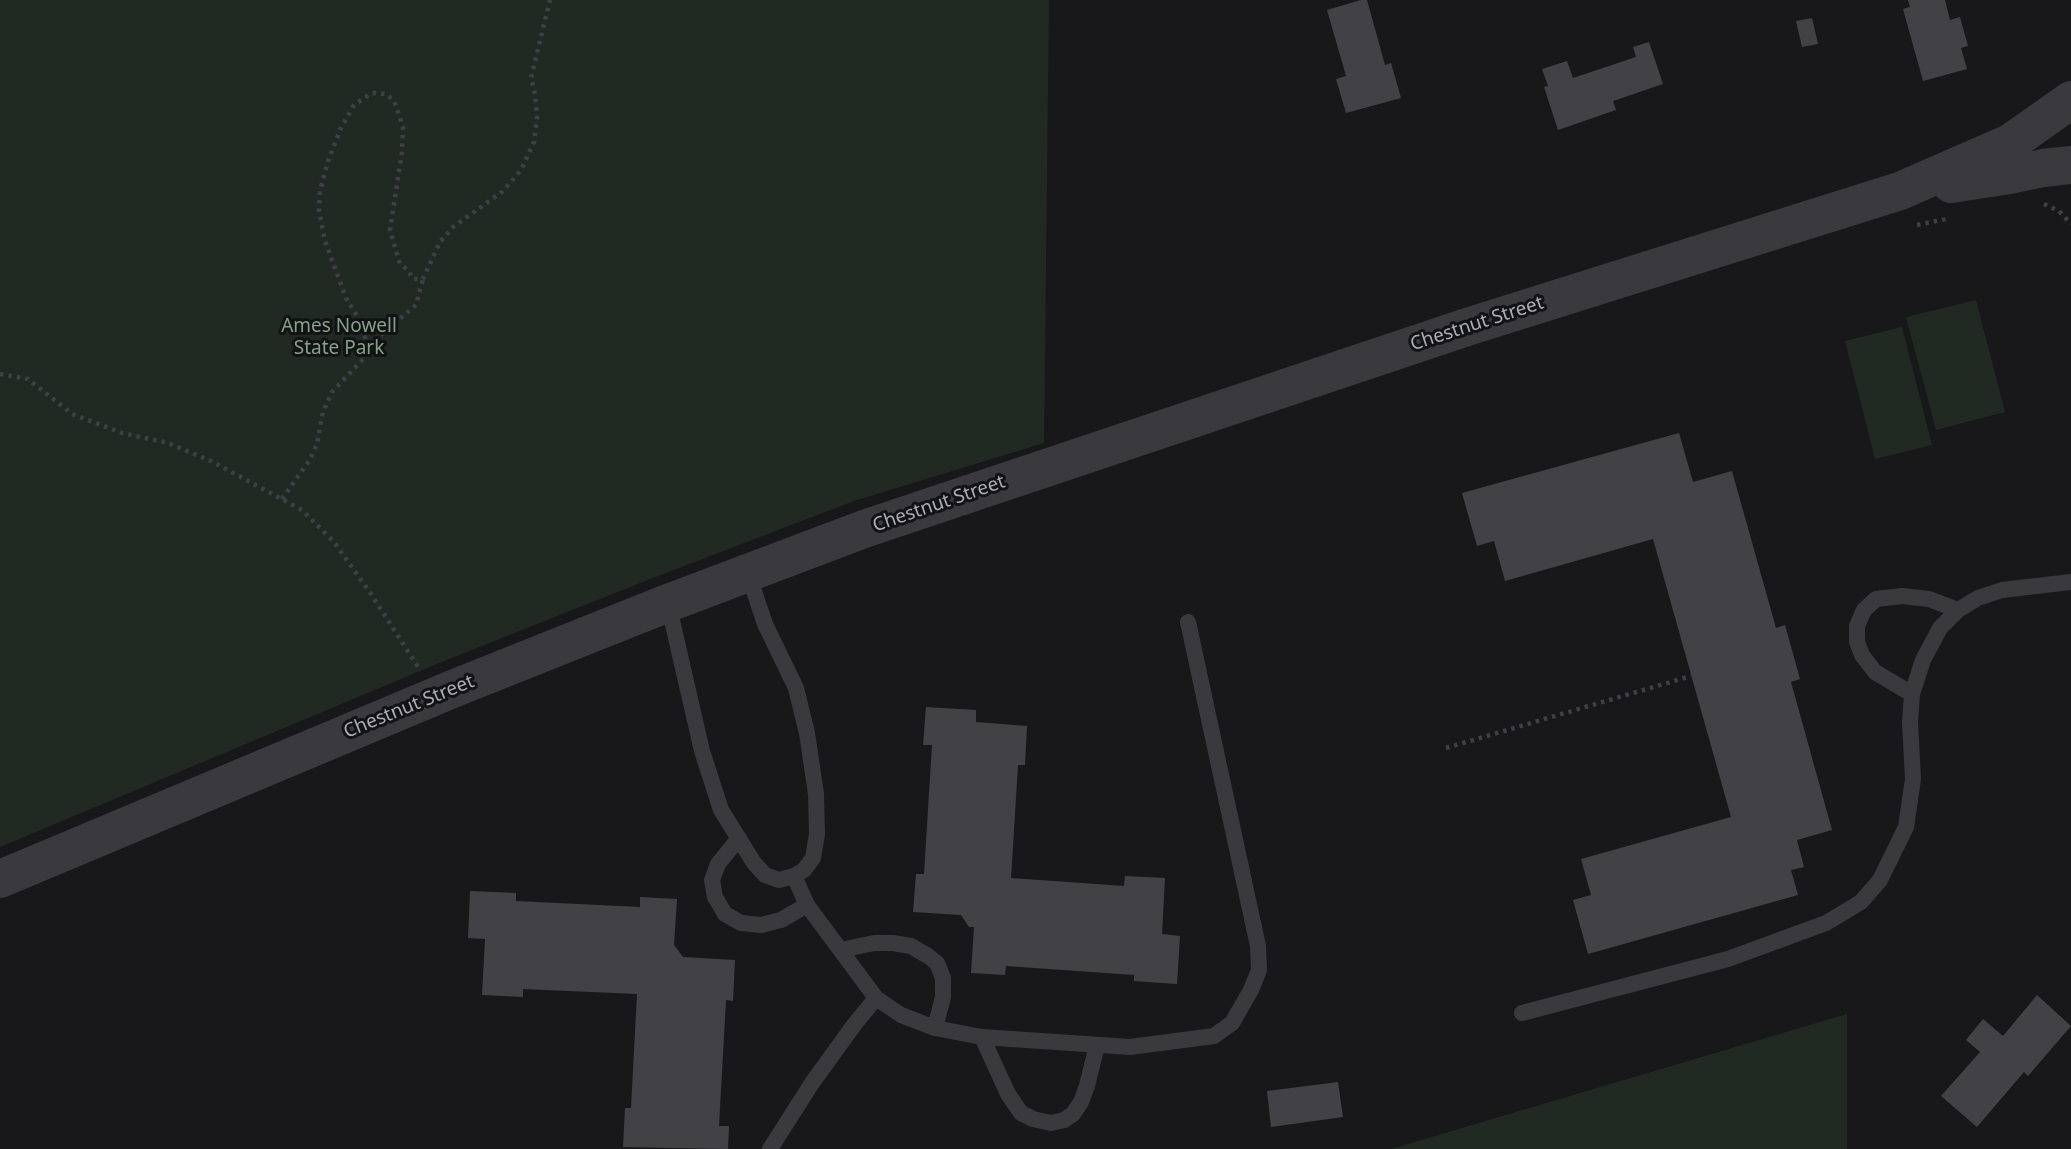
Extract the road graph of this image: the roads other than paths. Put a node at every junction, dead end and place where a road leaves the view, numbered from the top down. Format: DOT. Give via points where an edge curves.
graph roads {
  1 [pos="2071,100"];
  2 [pos="2071,165"];
  3 [pos="1900,191"];
  4 [pos="748,573"];
  5 [pos="2071,582"];
  6 [pos="668,603"];
  7 [pos="1958,610"];
  8 [pos="1188,622"];
  9 [pos="1912,694"];
  10 [pos="739,838"];
  11 [pos="794,876"];
  12 [pos="0,878"];
  13 [pos="807,905"];
  14 [pos="841,950"];
  15 [pos="877,998"];
  16 [pos="1522,1013"];
  17 [pos="935,1028"];
  18 [pos="982,1037"];
  19 [pos="1097,1045"];
  20 [pos="770,1149"];
  1 -- 3 [label="street, Chestnut Street" via="2010,144"];
  2 -- 3 [label="street, Chestnut Street"];
  3 -- 4 [label="street, Chestnut Street" via="1467,327 864,529"];
  4 -- 6 [label="street, Chestnut Street"];
  4 -- 11 [label="lane" via="765,624 796,688 807,733 817,834 813,858"];
  5 -- 7 [label="lane" via="2002,590"];
  6 -- 10 [label="lane" via="702,751 721,810"];
  6 -- 12 [label="street, Chestnut Street"];
  7 -- 9 [label="lane" via="1940,628"];
  7 -- 9 [label="lane" via="1929,599 1902,596 1876,599 1864,610 1857,626 1862,655 1875,672"];
  8 -- 19 [label="lane" via="1258,946 1259,970 1232,1023 1214,1036 1130,1047"];
  9 -- 16 [label="lane" via="1913,779 1906,827 1881,880 1861,902 1826,923 1728,959"];
  10 -- 11 [label="lane" via="765,875 779,880"];
  10 -- 13 [label="lane" via="718,864 712,880 725,914 741,923 761,925"];
  11 -- 13 [label="lane"];
  13 -- 14 [label="lane"];
  14 -- 15 [label="lane"];
  14 -- 17 [label="lane" via="893,943 911,946 937,963 943,998"];
  15 -- 17 [label="lane" via="901,1015"];
  15 -- 20 [label="lane" via="812,1083"];
  17 -- 18 [label="lane"];
  18 -- 19 [label="lane"];
  18 -- 19 [label="lane" via="1021,1113 1051,1123 1073,1114 1081,1102"];
}
